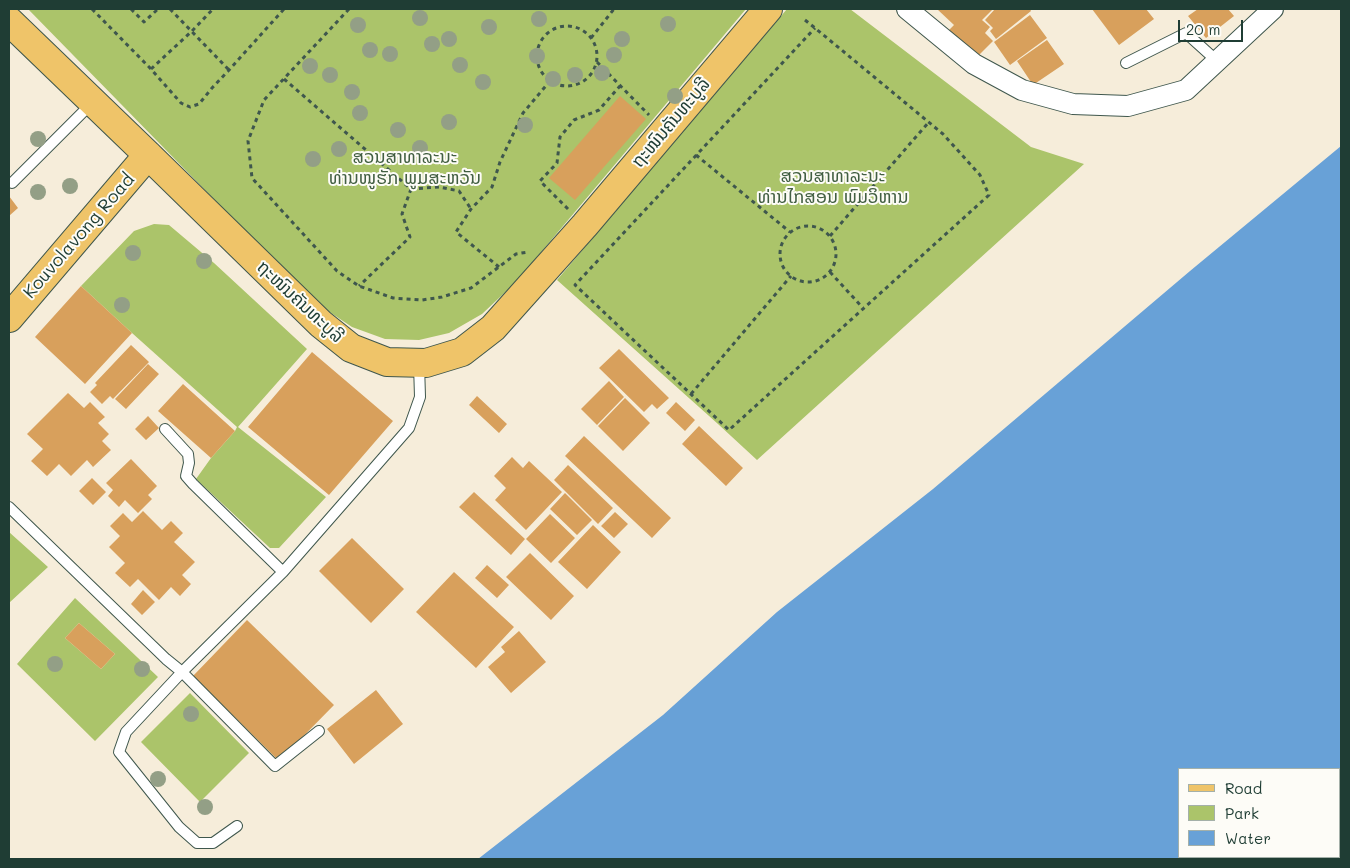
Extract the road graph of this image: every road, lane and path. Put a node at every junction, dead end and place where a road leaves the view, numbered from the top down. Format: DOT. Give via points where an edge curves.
graph roads {
  1 [pos="92,9"];
  2 [pos="131,9"];
  3 [pos="158,9"];
  4 [pos="170,9"];
  5 [pos="213,9"];
  6 [pos="284,9"];
  7 [pos="348,9"];
  8 [pos="614,9"];
  9 [pos="768,9"];
  10 [pos="907,9"];
  11 [pos="1273,9"];
  12 [pos="805,20"];
  13 [pos="9,21"];
  14 [pos="815,28"];
  15 [pos="192,31"];
  16 [pos="591,38"];
  17 [pos="1218,61"];
  18 [pos="597,62"];
  19 [pos="1126,63"];
  20 [pos="151,69"];
  21 [pos="230,70"];
  22 [pos="284,79"];
  23 [pos="550,81"];
  24 [pos="620,86"];
  25 [pos="94,102"];
  26 [pos="652,118"];
  27 [pos="928,122"];
  28 [pos="148,155"];
  29 [pos="696,155"];
  30 [pos="12,183"];
  31 [pos="411,189"];
  32 [pos="471,209"];
  33 [pos="585,225"];
  34 [pos="790,232"];
  35 [pos="830,236"];
  36 [pos="547,266"];
  37 [pos="499,267"];
  38 [pos="830,271"];
  39 [pos="792,276"];
  40 [pos="359,286"];
  41 [pos="863,308"];
  42 [pos="9,318"];
  43 [pos="419,363"];
  44 [pos="691,394"];
  45 [pos="165,428"];
  46 [pos="9,507"];
  47 [pos="283,572"];
  48 [pos="182,672"];
  49 [pos="319,731"];
  50 [pos="237,826"];
  1 -- 20 [label="path"];
  2 -- 3 [label="path" via="144,22"];
  4 -- 15 [label="path"];
  5 -- 15 [label="path"];
  6 -- 21 [label="path"];
  7 -- 22 [label="path"];
  8 -- 16 [label="path"];
  9 -- 33 [label="main road, ຖະໜົນຄັນທະບູລີ"];
  10 -- 17 [label="street" via="974,64 1022,90 1073,104 1128,106 1186,90"];
  11 -- 17 [label="street"];
  12 -- 14 [label="path"];
  13 -- 25 [label="main road, ຖະໜົນຄັນທະບູລີ"];
  14 -- 27 [label="path"];
  14 -- 29 [label="path"];
  15 -- 20 [label="path"];
  15 -- 21 [label="path"];
  16 -- 18 [label="path"];
  16 -- 23 [label="path" via="584,31 563,26 545,35 539,44 537,59 542,74"];
  17 -- 19 [label="lane" via="1186,34"];
  18 -- 23 [label="path" via="594,71 579,84 564,86"];
  18 -- 24 [label="path"];
  20 -- 21 [label="path" via="181,104 190,107 199,104"];
  22 -- 31 [label="path"];
  22 -- 40 [label="path" via="264,100 248,141 252,178 337,271"];
  23 -- 32 [label="path" via="524,113 500,162 492,187"];
  24 -- 26 [label="path"];
  24 -- 33 [label="path" via="599,110 574,120 560,138 557,163 540,181"];
  25 -- 28 [label="main road, ຖະໜົນຄັນທະບູລີ"];
  25 -- 30 [label="lane"];
  27 -- 35 [label="path"];
  27 -- 41 [label="path" via="980,175 989,195"];
  28 -- 42 [label="main road, Kouvolavong Road"];
  28 -- 43 [label="main road, ຖະໜົນຄັນທະບູລີ" via="321,324 351,348 387,362"];
  29 -- 34 [label="path"];
  29 -- 44 [label="path" via="575,285"];
  31 -- 32 [label="path" via="439,187 459,191"];
  31 -- 40 [label="path" via="402,214 410,237"];
  32 -- 37 [label="path" via="456,232"];
  33 -- 36 [label="main road, ຖະໜົນຄັນທະບູລີ"];
  34 -- 35 [label="path" via="806,226 824,230"];
  34 -- 39 [label="path" via="784,238 780,254 781,263"];
  35 -- 38 [label="path" via="836,254"];
  36 -- 37 [label="path" via="530,252 516,254"];
  36 -- 43 [label="main road, ຖະໜົນຄັນທະບູລີ" via="493,328 462,352"];
  37 -- 40 [label="path" via="471,288 422,300 393,298"];
  38 -- 39 [label="path" via="816,281 799,281"];
  38 -- 41 [label="path"];
  39 -- 44 [label="path"];
  41 -- 44 [label="path" via="729,430"];
  43 -- 47 [label="lane" via="420,397 409,428"];
  45 -- 47 [label="lane" via="188,454 186,476"];
  46 -- 48 [label="lane"];
  47 -- 48 [label="lane"];
  48 -- 49 [label="lane" via="275,766"];
  48 -- 50 [label="lane" via="126,732 119,752 179,828 196,843 213,843"];
}
